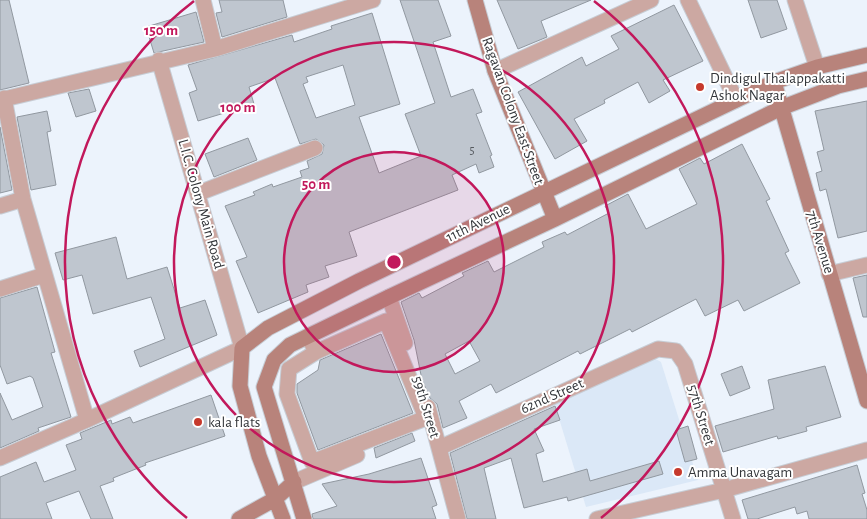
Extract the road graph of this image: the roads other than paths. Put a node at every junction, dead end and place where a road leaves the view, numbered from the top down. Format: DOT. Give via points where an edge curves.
graph roads {
  1 [pos="203,0"];
  2 [pos="373,0"];
  3 [pos="475,0"];
  4 [pos="652,0"];
  5 [pos="688,0"];
  6 [pos="795,0"];
  7 [pos="215,48"];
  8 [pos="867,56"];
  9 [pos="159,60"];
  10 [pos="817,68"];
  11 [pos="495,71"];
  12 [pos="867,80"];
  13 [pos="774,82"];
  14 [pos="2,99"];
  15 [pos="736,100"];
  16 [pos="781,108"];
  17 [pos="316,148"];
  18 [pos="542,192"];
  19 [pos="198,193"];
  20 [pos="23,199"];
  21 [pos="0,206"];
  22 [pos="555,220"];
  23 [pos="867,265"];
  24 [pos="829,274"];
  25 [pos="44,275"];
  26 [pos="0,289"];
  27 [pos="389,296"];
  28 [pos="308,336"];
  29 [pos="242,348"];
  30 [pos="666,348"];
  31 [pos="316,352"];
  32 [pos="867,401"];
  33 [pos="88,420"];
  34 [pos="434,423"];
  35 [pos="439,448"];
  36 [pos="867,450"];
  37 [pos="0,458"];
  38 [pos="294,482"];
  39 [pos="724,490"];
  40 [pos="275,499"];
  41 [pos="300,517"];
  42 [pos="239,519"];
  43 [pos="283,519"];
  44 [pos="458,519"];
  45 [pos="596,519"];
  46 [pos="733,519"];
  1 -- 7 [label="street"];
  2 -- 7 [label="street"];
  3 -- 11 [label="main road, Ragavan Colony East Street"];
  4 -- 11 [label="street"];
  5 -- 15 [label="street"];
  6 -- 10 [label="street"];
  7 -- 9 [label="street"];
  8 -- 10 [label="main road, 11th Avenue"];
  9 -- 14 [label="street"];
  9 -- 19 [label="street, L.I.C. Colony Main Road"];
  10 -- 13 [label="main road, 11th Avenue"];
  11 -- 18 [label="main road, Ragavan Colony East Street"];
  12 -- 16 [label="main road, 11th Avenue" via="838,86"];
  13 -- 15 [label="main road, 11th Avenue"];
  13 -- 16 [label="main road, 7th Avenue"];
  14 -- 20 [label="street"];
  15 -- 18 [label="main road, 11th Avenue"];
  16 -- 22 [label="main road, 11th Avenue"];
  16 -- 24 [label="main road, 7th Avenue"];
  17 -- 19 [label="street"];
  18 -- 22 [label="main road, Ragavan Colony East Street"];
  18 -- 29 [label="main road, 11th Avenue" via="268,328"];
  19 -- 29 [label="street, L.I.C. Colony Main Road"];
  20 -- 21 [label="street"];
  20 -- 25 [label="street"];
  22 -- 27 [label="main road, 11th Avenue"];
  23 -- 24 [label="street"];
  24 -- 32 [label="main road, 7th Avenue"];
  25 -- 26 [label="street"];
  25 -- 33 [label="street"];
  27 -- 28 [label="main road, 11th Avenue"];
  27 -- 34 [label="street, 59th Street"];
  28 -- 31 [label="street"];
  28 -- 38 [label="main road, 11th Avenue" via="290,345 274,360 264,387"];
  29 -- 33 [label="street"];
  29 -- 40 [label="main road" via="240,386 259,456"];
  30 -- 35 [label="street, 62nd Street" via="553,395"];
  30 -- 39 [label="street, 57th Street" via="676,351 685,364"];
  31 -- 31 [label="street" via="289,368 287,394 312,462 426,418 386,321"];
  33 -- 37 [label="street"];
  34 -- 35 [label="street, 59th Street"];
  34 -- 38 [label="street"];
  35 -- 44 [label="street, 59th Street"];
  36 -- 39 [label="street"];
  38 -- 40 [label="main road"];
  38 -- 41 [label="main road, 11th Avenue"];
  39 -- 45 [label="street"];
  39 -- 46 [label="street, 57th Street"];
  40 -- 42 [label="main road"];
  40 -- 43 [label="main road"];
}
